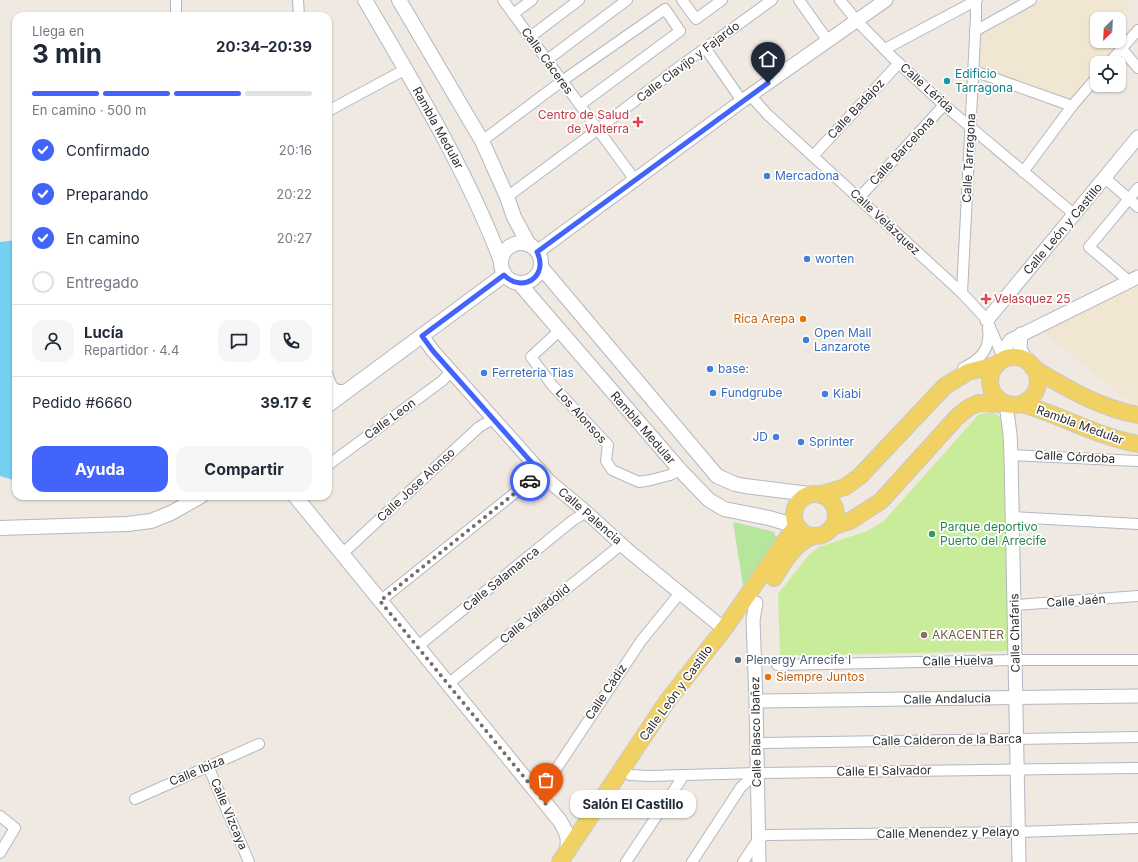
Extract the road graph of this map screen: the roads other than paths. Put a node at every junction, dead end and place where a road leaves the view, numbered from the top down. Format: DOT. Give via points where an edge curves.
graph roads {
  1 [pos="176,0"];
  2 [pos="298,0"];
  3 [pos="365,0"];
  4 [pos="399,0"];
  5 [pos="503,0"];
  6 [pos="532,0"];
  7 [pos="579,0"];
  8 [pos="627,0"];
  9 [pos="682,0"];
  10 [pos="722,0"];
  11 [pos="772,0"];
  12 [pos="799,0"];
  13 [pos="840,0"];
  14 [pos="886,0"];
  15 [pos="976,0"];
  16 [pos="1031,0"];
  17 [pos="176,12"];
  18 [pos="299,12"];
  19 [pos="513,14"];
  20 [pos="857,21"];
  21 [pos="1138,30"];
  22 [pos="975,31"];
  23 [pos="530,37"];
  24 [pos="828,41"];
  25 [pos="1126,43"];
  26 [pos="1121,48"];
  27 [pos="706,49"];
  28 [pos="885,49"];
  29 [pos="1115,56"];
  30 [pos="547,60"];
  31 [pos="899,63"];
  32 [pos="1138,68"];
  33 [pos="406,69"];
  34 [pos="974,71"];
  35 [pos="562,81"];
  36 [pos="1090,85"];
  37 [pos="746,98"];
  38 [pos="580,105"];
  39 [pos="944,105"];
  40 [pos="1072,106"];
  41 [pos="332,109"];
  42 [pos="971,127"];
  43 [pos="598,130"];
  44 [pos="1138,137"];
  45 [pos="482,141"];
  46 [pos="813,156"];
  47 [pos="1023,172"];
  48 [pos="1105,178"];
  49 [pos="635,180"];
  50 [pos="1138,188"];
  51 [pos="507,197"];
  52 [pos="859,198"];
  53 [pos="1129,199"];
  54 [pos="1138,207"];
  55 [pos="1074,214"];
  56 [pos="533,248"];
  57 [pos="500,261"];
  58 [pos="541,267"];
  59 [pos="504,275"];
  60 [pos="1134,279"];
  61 [pos="519,283"];
  62 [pos="962,293"];
  63 [pos="987,320"];
  64 [pos="559,331"];
  65 [pos="1021,334"];
  66 [pos="422,336"];
  67 [pos="1000,362"];
  68 [pos="1031,366"];
  69 [pos="451,372"];
  70 [pos="332,386"];
  71 [pos="350,389"];
  72 [pos="935,397"];
  73 [pos="332,399"];
  74 [pos="1014,404"];
  75 [pos="1138,415"];
  76 [pos="493,419"];
  77 [pos="1138,444"];
  78 [pos="1011,454"];
  79 [pos="1138,461"];
  80 [pos="332,462"];
  81 [pos="680,470"];
  82 [pos="540,472"];
  83 [pos="815,494"];
  84 [pos="194,500"];
  85 [pos="298,500"];
  86 [pos="586,512"];
  87 [pos="1012,517"];
  88 [pos="769,518"];
  89 [pos="1138,524"];
  90 [pos="796,526"];
  91 [pos="832,527"];
  92 [pos="0,528"];
  93 [pos="813,536"];
  94 [pos="785,541"];
  95 [pos="622,544"];
  96 [pos="342,554"];
  97 [pos="680,593"];
  98 [pos="1138,596"];
  99 [pos="380,601"];
  100 [pos="756,603"];
  101 [pos="1015,605"];
  102 [pos="724,629"];
  103 [pos="417,647"];
  104 [pos="1015,660"];
  105 [pos="1138,660"];
  106 [pos="777,664"];
  107 [pos="448,684"];
  108 [pos="1138,696"];
  109 [pos="1016,698"];
  110 [pos="756,701"];
  111 [pos="1138,737"];
  112 [pos="1016,738"];
  113 [pos="757,743"];
  114 [pos="259,744"];
  115 [pos="208,766"];
  116 [pos="1138,768"];
  117 [pos="1017,770"];
  118 [pos="757,773"];
  119 [pos="630,775"];
  120 [pos="684,775"];
  121 [pos="539,795"];
  122 [pos="135,799"];
  123 [pos="0,816"];
  124 [pos="560,821"];
  125 [pos="585,824"];
  126 [pos="1138,828"];
  127 [pos="1019,832"];
  128 [pos="759,838"];
  129 [pos="0,853"];
  130 [pos="566,858"];
  131 [pos="250,862"];
  132 [pos="626,862"];
  133 [pos="692,862"];
  134 [pos="743,862"];
  135 [pos="759,862"];
  136 [pos="1019,862"];
  1 -- 17 [label="street"];
  2 -- 18 [label="street"];
  3 -- 33 [label="main road, Rambla Medular"];
  4 -- 45 [label="main road"];
  5 -- 19 [label="street, Calle Cáceres"];
  6 -- 19 [label="street"];
  7 -- 23 [label="street"];
  8 -- 30 [label="street"];
  9 -- 10 [label="street" via="696,19"];
  11 -- 27 [label="street, Calle Clavijo y Fajardo"];
  12 -- 24 [label="street"];
  13 -- 20 [label="street, Calle Lérida"];
  14 -- 20 [label="street"];
  15 -- 22 [label="street, Calle Tarragona"];
  15 -- 28 [label="street"];
  16 -- 22 [label="street"];
  19 -- 23 [label="street, Calle Cáceres"];
  20 -- 24 [label="street"];
  20 -- 28 [label="street, Calle Lérida"];
  21 -- 25 [label="street"];
  22 -- 34 [label="street, Calle Tarragona"];
  23 -- 30 [label="street, Calle Cáceres"];
  24 -- 37 [label="street"];
  26 -- 29 [label="street"];
  26 -- 32 [label="street"];
  27 -- 37 [label="street, Calle Velázquez"];
  27 -- 43 [label="street, Calle Clavijo y Fajardo"];
  28 -- 31 [label="street, Calle Lérida"];
  30 -- 35 [label="street, Calle Cáceres"];
  31 -- 39 [label="street, Calle Lérida"];
  31 -- 46 [label="street, Calle Badajoz"];
  33 -- 41 [label="street"];
  33 -- 57 [label="main road, Rambla Medular" via="461,171"];
  34 -- 40 [label="street"];
  34 -- 42 [label="street, Calle Tarragona"];
  35 -- 38 [label="street, Calle Cáceres"];
  35 -- 38 [label="street" via="665,9 680,31"];
  35 -- 45 [label="street"];
  36 -- 40 [label="street"];
  37 -- 46 [label="street, Calle Velázquez"];
  37 -- 49 [label="street"];
  38 -- 43 [label="street, Calle Cáceres"];
  39 -- 42 [label="street, Calle Lérida"];
  39 -- 52 [label="street, Calle Barcelona"];
  40 -- 47 [label="street"];
  42 -- 47 [label="street, Calle Lérida"];
  42 -- 62 [label="street, Calle Tarragona"];
  43 -- 49 [label="street, Calle Cáceres"];
  43 -- 51 [label="street, Calle Clavijo y Fajardo"];
  44 -- 48 [label="street, Calle León y Castillo"];
  45 -- 51 [label="main road"];
  46 -- 52 [label="street, Calle Velázquez"];
  47 -- 55 [label="street, Calle Lérida"];
  48 -- 53 [label="street"];
  48 -- 55 [label="street, Calle León y Castillo"];
  49 -- 56 [label="street"];
  50 -- 53 [label="street"];
  51 -- 56 [label="main road" via="514,216"];
  52 -- 62 [label="street, Calle Velázquez"];
  53 -- 54 [label="street"];
  53 -- 60 [label="street" via="1089,247"];
  55 -- 63 [label="street, Calle León y Castillo"];
  56 -- 57 [label="main road" via="523,243 510,246"];
  56 -- 58 [label="main road"];
  57 -- 59 [label="main road"];
  58 -- 61 [label="main road" via="535,278"];
  58 -- 83 [label="main road, Rambla Medular" via="717,476 745,486"];
  59 -- 61 [label="main road"];
  59 -- 66 [label="main road"];
  60 -- 65 [label="street"];
  61 -- 64 [label="main road, Rambla Medular"];
  62 -- 63 [label="street, Calle Velázquez"];
  63 -- 67 [label="street, Calle Velázquez"];
  63 -- 72 [label="street" via="989,336 982,355 975,362 954,372"];
  64 -- 81 [label="main road, Rambla Medular"];
  64 -- 81 [label="street, Los Alonsos" via="531,357 552,385 608,445 606,461 612,470 639,482"];
  65 -- 67 [label="street" via="1011,340"];
  65 -- 68 [label="street" via="1020,350"];
  66 -- 69 [label="street, Calle Palencia"];
  66 -- 71 [label="main road"];
  67 -- 68 [label="main road" via="1016,358"];
  67 -- 72 [label="main road, Rambla Medular" via="968,372 945,386"];
  67 -- 74 [label="main road" via="991,373 991,387 997,398"];
  68 -- 74 [label="main road" via="1036,375 1036,389 1033,395"];
  68 -- 75 [label="main road" via="1074,392 1112,408"];
  69 -- 76 [label="street, Calle Palencia"];
  69 -- 80 [label="street, Calle Leon" via="442,382"];
  70 -- 71 [label="street" via="342,391"];
  71 -- 73 [label="main road"];
  72 -- 83 [label="main road, Rambla Medular" via="860,476 845,487"];
  74 -- 77 [label="main road, Rambla Medular" via="1039,409 1112,438"];
  74 -- 78 [label="street, Calle Chafaris" via="1010,434"];
  74 -- 91 [label="main road, Rambla Medular" via="978,403 968,408 881,501 850,521"];
  76 -- 82 [label="street, Calle Palencia"];
  76 -- 96 [label="street, Calle Jose Alonso" via="479,426"];
  78 -- 79 [label="street, Calle Córdoba"];
  78 -- 87 [label="street, Calle Chafaris"];
  81 -- 88 [label="main road, Rambla Medular" via="709,500 724,509"];
  82 -- 86 [label="street, Calle Palencia"];
  82 -- 99 [label="street"];
  83 -- 90 [label="main road" via="802,497 796,503"];
  83 -- 91 [label="main road" via="832,501 836,520"];
  84 -- 92 [label="main road" via="150,521"];
  85 -- 96 [label="main road"];
  86 -- 95 [label="street, Calle Palencia"];
  86 -- 103 [label="street, Calle Salamanca"];
  87 -- 89 [label="street"];
  87 -- 101 [label="street, Calle Chafaris"];
  88 -- 90 [label="main road, Rambla Medular"];
  88 -- 94 [label="main road" via="781,526"];
  90 -- 93 [label="main road"];
  90 -- 94 [label="main road, Calle León y Castillo"];
  91 -- 93 [label="main road" via="827,533"];
  93 -- 100 [label="main road, Calle León y Castillo" via="803,540 793,550"];
  94 -- 102 [label="main road, Calle León y Castillo"];
  95 -- 97 [label="street, Calle Palencia"];
  95 -- 107 [label="street, Calle Valladolid"];
  96 -- 99 [label="main road"];
  97 -- 102 [label="street, Calle Palencia"];
  97 -- 121 [label="street, Calle Cádiz" via="641,641"];
  98 -- 101 [label="street, Calle Jaén"];
  99 -- 103 [label="main road"];
  100 -- 110 [label="street, Calle Blasco Ibañez" via="753,620"];
  100 -- 119 [label="main road, Calle León y Castillo" via="679,703"];
  101 -- 104 [label="street, Calle Chafaris"];
  102 -- 125 [label="main road, Calle León y Castillo" via="668,700"];
  103 -- 107 [label="main road"];
  104 -- 105 [label="street, Calle Huelva"];
  104 -- 106 [label="street, Calle Huelva"];
  104 -- 109 [label="street, Calle Chafaris"];
  107 -- 121 [label="main road"];
  108 -- 109 [label="street, Calle Andalucia"];
  109 -- 110 [label="street, Calle Andalucia"];
  109 -- 112 [label="street, Calle Chafaris"];
  110 -- 113 [label="street, Calle Blasco Ibañez"];
  111 -- 112 [label="street, Calle Calderon de la Barca"];
  112 -- 113 [label="street, Calle Calderon de la Barca"];
  112 -- 117 [label="street, Calle Chafaris"];
  113 -- 118 [label="street, Calle Blasco Ibañez"];
  114 -- 115 [label="street, Calle Ibiza"];
  115 -- 122 [label="street, Calle Ibiza"];
  115 -- 131 [label="street, Calle Vizcaya"];
  116 -- 117 [label="street, Calle El Salvador"];
  117 -- 118 [label="street, Calle El Salvador"];
  117 -- 127 [label="street, Calle Chafaris"];
  118 -- 120 [label="street, Calle El Salvador"];
  118 -- 128 [label="street, Calle Blasco Ibañez"];
  118 -- 133 [label="street" via="740,788"];
  119 -- 120 [label="street, Calle El Salvador"];
  119 -- 130 [label="main road, Calle León y Castillo"];
  120 -- 132 [label="street"];
  121 -- 124 [label="main road"];
  123 -- 129 [label="street" via="15,828"];
  124 -- 125 [label="main road" via="577,828"];
  124 -- 130 [label="main road" via="569,839"];
  125 -- 130 [label="main road, Calle León y Castillo"];
  126 -- 127 [label="street, Calle Menendez y Pelayo"];
  127 -- 128 [label="street, Calle Menendez y Pelayo" via="766,835"];
  127 -- 136 [label="street, Calle Chafaris"];
  128 -- 134 [label="street"];
  128 -- 135 [label="street, Calle Blasco Ibañez"];
}
